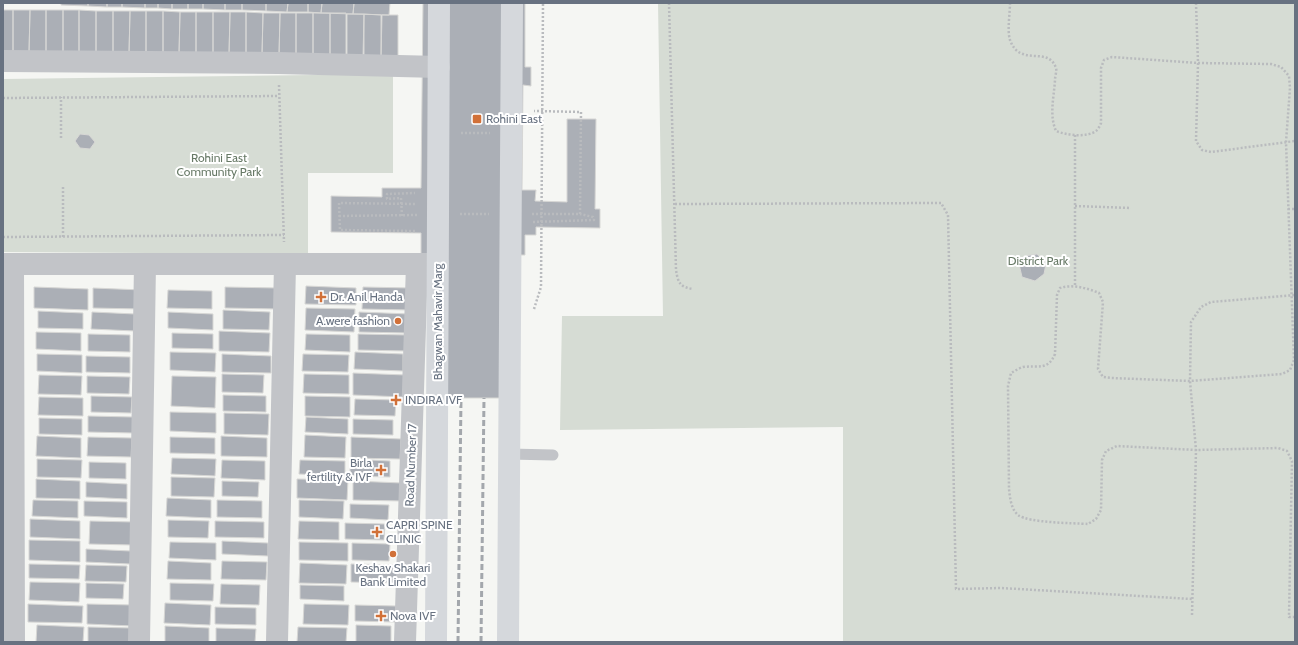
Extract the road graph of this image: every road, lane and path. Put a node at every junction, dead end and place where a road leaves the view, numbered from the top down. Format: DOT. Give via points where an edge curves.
graph roads {
  1 [pos="439,3"];
  2 [pos="512,3"];
  3 [pos="669,3"];
  4 [pos="1010,3"];
  5 [pos="1196,3"];
  6 [pos="3,61"];
  7 [pos="278,63"];
  8 [pos="1198,63"];
  9 [pos="439,67"];
  10 [pos="279,96"];
  11 [pos="61,97"];
  12 [pos="3,98"];
  13 [pos="511,111"];
  14 [pos="460,133"];
  15 [pos="497,133"];
  16 [pos="1075,135"];
  17 [pos="61,138"];
  18 [pos="1295,141"];
  19 [pos="1286,142"];
  20 [pos="581,160"];
  21 [pos="63,187"];
  22 [pos="438,198"];
  23 [pos="675,204"];
  24 [pos="1075,206"];
  25 [pos="1132,208"];
  26 [pos="1288,209"];
  27 [pos="1295,209"];
  28 [pos="580,214"];
  29 [pos="339,216"];
  30 [pos="389,216"];
  31 [pos="402,216"];
  32 [pos="530,222"];
  33 [pos="439,231"];
  34 [pos="63,237"];
  35 [pos="3,238"];
  36 [pos="8,264"];
  37 [pos="64,264"];
  38 [pos="145,264"];
  39 [pos="285,264"];
  40 [pos="428,264"];
  41 [pos="1075,287"];
  42 [pos="693,289"];
  43 [pos="1291,294"];
  44 [pos="1295,294"];
  45 [pos="1190,381"];
  46 [pos="1196,450"];
  47 [pos="509,454"];
  48 [pos="553,455"];
  49 [pos="1293,520"];
  50 [pos="1192,599"];
  51 [pos="1192,615"];
  52 [pos="1295,617"];
  53 [pos="14,642"];
  54 [pos="139,642"];
  55 [pos="277,642"];
  56 [pos="405,642"];
  57 [pos="436,642"];
  58 [pos="508,642"];
  1 -- 9 [label="main road, Bhagwan Mahavir Marg"];
  2 -- 13 [label="main road"];
  3 -- 23 [label="path"];
  4 -- 16 [label="path" via="1010,38 1015,49 1023,55 1042,56 1051,60 1056,68 1052,122 1056,131 1065,135"];
  5 -- 8 [label="path"];
  6 -- 7 [label="street"];
  7 -- 9 [label="street"];
  7 -- 10 [label="path"];
  8 -- 16 [label="path" via="1112,57 1104,60 1101,68 1101,123 1097,130 1089,134"];
  8 -- 19 [label="path" via="1281,66 1289,76 1290,82"];
  8 -- 19 [label="path" via="1196,142 1202,150 1211,152"];
  9 -- 22 [label="main road, Bhagwan Mahavir Marg"];
  10 -- 11 [label="path"];
  10 -- 34 [label="path" via="284,235"];
  11 -- 12 [label="path"];
  11 -- 17 [label="path"];
  13 -- 20 [label="path" via="581,112"];
  13 -- 47 [label="main road"];
  14 -- 15 [label="path"];
  16 -- 24 [label="path"];
  18 -- 19 [label="path"];
  19 -- 26 [label="path"];
  21 -- 34 [label="path"];
  22 -- 29 [label="path" via="339,203"];
  22 -- 31 [label="path" via="387,194 387,199 401,198"];
  22 -- 33 [label="main road, Bhagwan Mahavir Marg"];
  23 -- 42 [label="path" via="678,281 685,288"];
  23 -- 50 [label="path" via="941,203 948,215 956,589 1001,588"];
  24 -- 25 [label="path"];
  24 -- 41 [label="path"];
  26 -- 27 [label="path"];
  26 -- 43 [label="path"];
  28 -- 32 [label="path" via="593,217 594,220"];
  29 -- 30 [label="path"];
  29 -- 33 [label="path" via="340,230"];
  33 -- 40 [label="main road, Bhagwan Mahavir Marg"];
  34 -- 35 [label="path"];
  34 -- 37 [label="path"];
  36 -- 37 [label="street"];
  36 -- 53 [label="street"];
  37 -- 38 [label="street"];
  38 -- 39 [label="street"];
  38 -- 54 [label="street"];
  39 -- 40 [label="street"];
  39 -- 55 [label="street"];
  40 -- 56 [label="street, Road Number 17"];
  40 -- 57 [label="main road, Bhagwan Mahavir Marg"];
  41 -- 45 [label="path" via="1099,293 1103,302 1098,369 1103,377"];
  41 -- 46 [label="path" via="1060,288 1057,295 1055,354 1052,362 1044,366 1021,368 1011,373 1008,386 1008,489 1011,504 1017,515 1028,520 1088,524 1096,519 1101,510 1102,460 1106,451 1117,446"];
  43 -- 44 [label="path"];
  43 -- 45 [label="path" via="1211,302 1201,307 1191,322"];
  43 -- 45 [label="path" via="1294,360 1290,370 1282,374"];
  45 -- 46 [label="path"];
  46 -- 49 [label="path" via="1278,448 1287,451 1292,461"];
  46 -- 50 [label="path"];
  47 -- 48 [label="lane"];
  47 -- 58 [label="main road"];
  49 -- 52 [label="path" via="1289,617"];
  50 -- 51 [label="path"];
}
